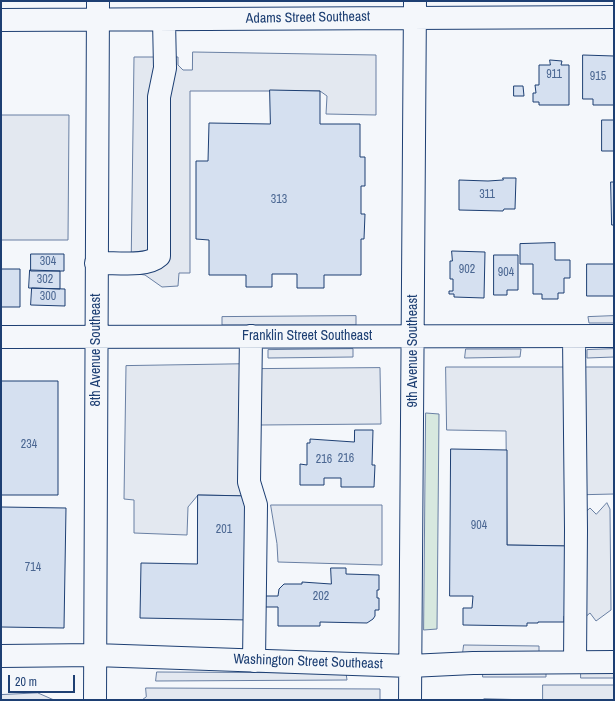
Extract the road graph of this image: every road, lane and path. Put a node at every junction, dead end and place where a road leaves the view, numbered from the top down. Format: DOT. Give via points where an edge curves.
graph roads {
  1 [pos="415,9"];
  2 [pos="575,9"];
  3 [pos="99,11"];
  4 [pos="614,16"];
  5 [pos="1,20"];
  6 [pos="164,20"];
  7 [pos="96,262"];
  8 [pos="1,336"];
  9 [pos="252,336"];
  10 [pos="614,336"];
  11 [pos="97,337"];
  12 [pos="414,337"];
  13 [pos="574,337"];
  14 [pos="96,655"];
  15 [pos="1,656"];
  16 [pos="254,661"];
  17 [pos="575,662"];
  18 [pos="614,662"];
  19 [pos="410,666"];
  20 [pos="95,700"];
  21 [pos="410,700"];
  1 -- 2 [label="street, Adams Street Southeast"];
  1 -- 6 [label="street, Adams Street Southeast"];
  1 -- 12 [label="street, 9th Avenue Southeast"];
  2 -- 4 [label="street, Adams Street Southeast"];
  3 -- 5 [label="street, Adams Street Southeast"];
  3 -- 6 [label="street, Adams Street Southeast"];
  3 -- 7 [label="street, 8th Avenue Southeast"];
  6 -- 7 [label="street" via="165,68 159,97 159,256 144,263"];
  7 -- 11 [label="street, 8th Avenue Southeast"];
  8 -- 11 [label="street, Franklin Street Southeast"];
  9 -- 11 [label="street, Franklin Street Southeast"];
  9 -- 12 [label="street, Franklin Street Southeast"];
  9 -- 16 [label="street" via="249,482 256,505"];
  10 -- 13 [label="street, Franklin Street Southeast"];
  11 -- 14 [label="street, 8th Avenue Southeast"];
  12 -- 13 [label="street, Franklin Street Southeast"];
  12 -- 19 [label="street, 9th Avenue Southeast"];
  13 -- 17 [label="street"];
  14 -- 15 [label="street, Washington Street Southeast"];
  14 -- 16 [label="street, Washington Street Southeast"];
  14 -- 20 [label="street, 8th Avenue Southeast"];
  16 -- 19 [label="street, Washington Street Southeast"];
  17 -- 18 [label="street, Washington Street Southeast"];
  17 -- 19 [label="street, Washington Street Southeast"];
  19 -- 21 [label="street, 9th Avenue Southeast"];
}
